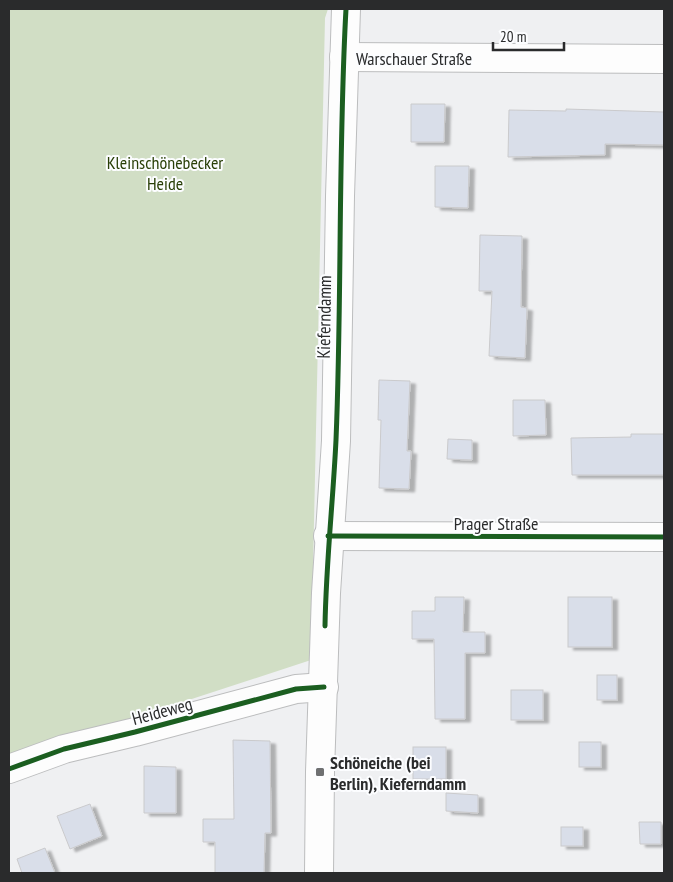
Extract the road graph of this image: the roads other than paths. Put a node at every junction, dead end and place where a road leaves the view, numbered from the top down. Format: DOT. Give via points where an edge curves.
graph roads {
  1 [pos="346,9"];
  2 [pos="344,58"];
  3 [pos="664,59"];
  4 [pos="328,536"];
  5 [pos="664,537"];
  6 [pos="324,687"];
  7 [pos="9,769"];
  8 [pos="319,873"];
  1 -- 2 [label="street, Kieferndamm"];
  2 -- 3 [label="street, Warschauer Straße"];
  2 -- 4 [label="street, Kieferndamm" via="336,441"];
  4 -- 5 [label="street, Prager Straße"];
  4 -- 6 [label="street, Kieferndamm"];
  6 -- 7 [label="street, Heideweg" via="296,689 64,749"];
  6 -- 8 [label="street, Kieferndamm"];
}
